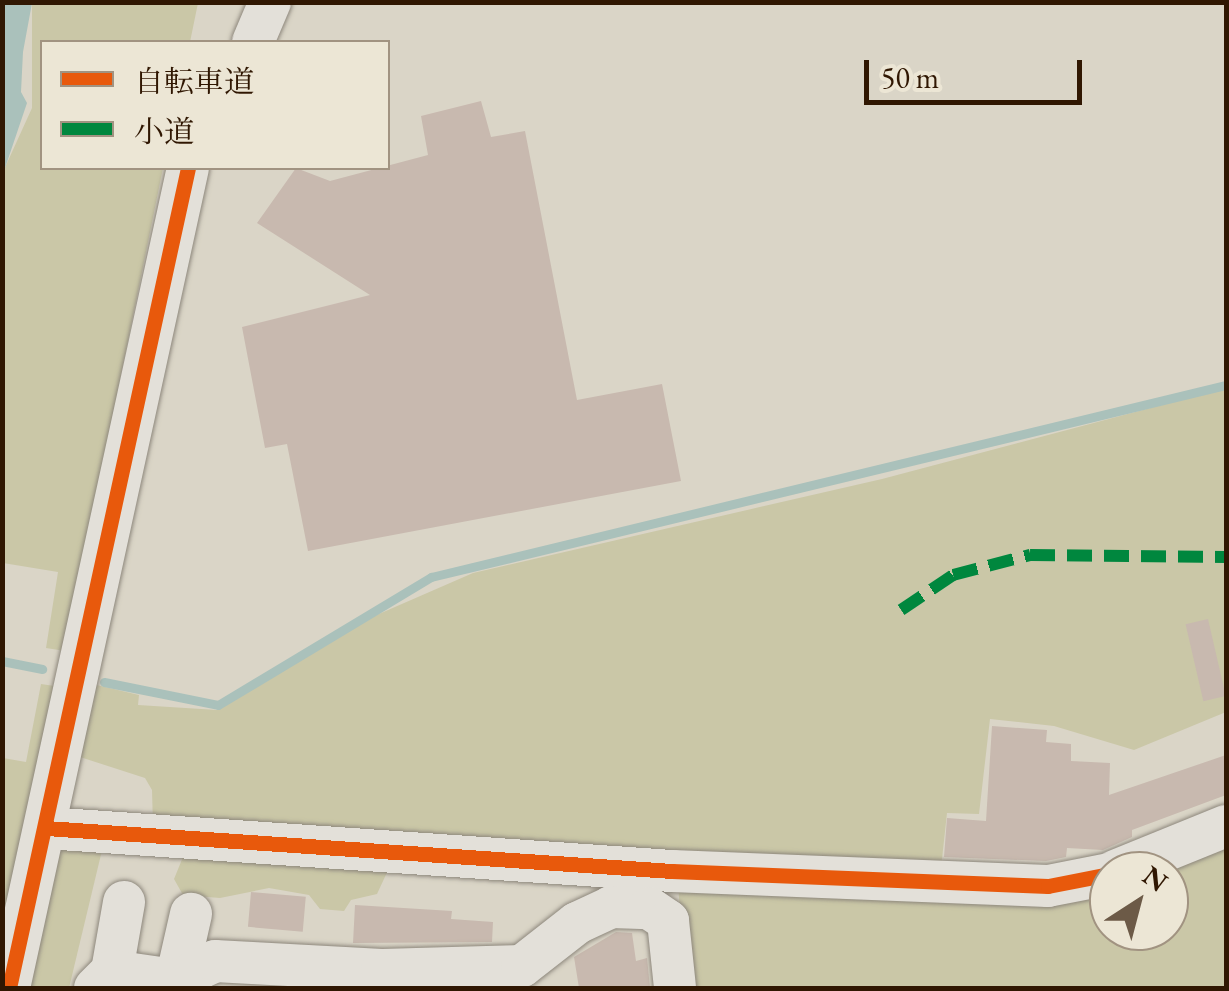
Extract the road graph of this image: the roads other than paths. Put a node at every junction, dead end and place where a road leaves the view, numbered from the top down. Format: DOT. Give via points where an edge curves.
graph roads {
  1 [pos="270,2"];
  2 [pos="254,40"];
  3 [pos="188,170"];
  4 [pos="1226,826"];
  5 [pos="46,828"];
  6 [pos="1164,851"];
  7 [pos="1089,877"];
  8 [pos="124,902"];
  9 [pos="190,914"];
  10 [pos="250,974"];
  11 [pos="494,979"];
  12 [pos="103,980"];
  13 [pos="183,983"];
  14 [pos="9,988"];
  15 [pos="676,988"];
  1 -- 2 [label="street"];
  3 -- 5 [label="street"];
  4 -- 6 [label="street"];
  5 -- 7 [label="street" via="672,872 1048,886"];
  5 -- 14 [label="street"];
  8 -- 12 [label="street"];
  9 -- 13 [label="street"];
  10 -- 11 [label="street"];
  10 -- 13 [label="street" via="215,961"];
  11 -- 15 [label="street" via="610,907 649,908 668,921"];
  12 -- 13 [label="street"];
}
